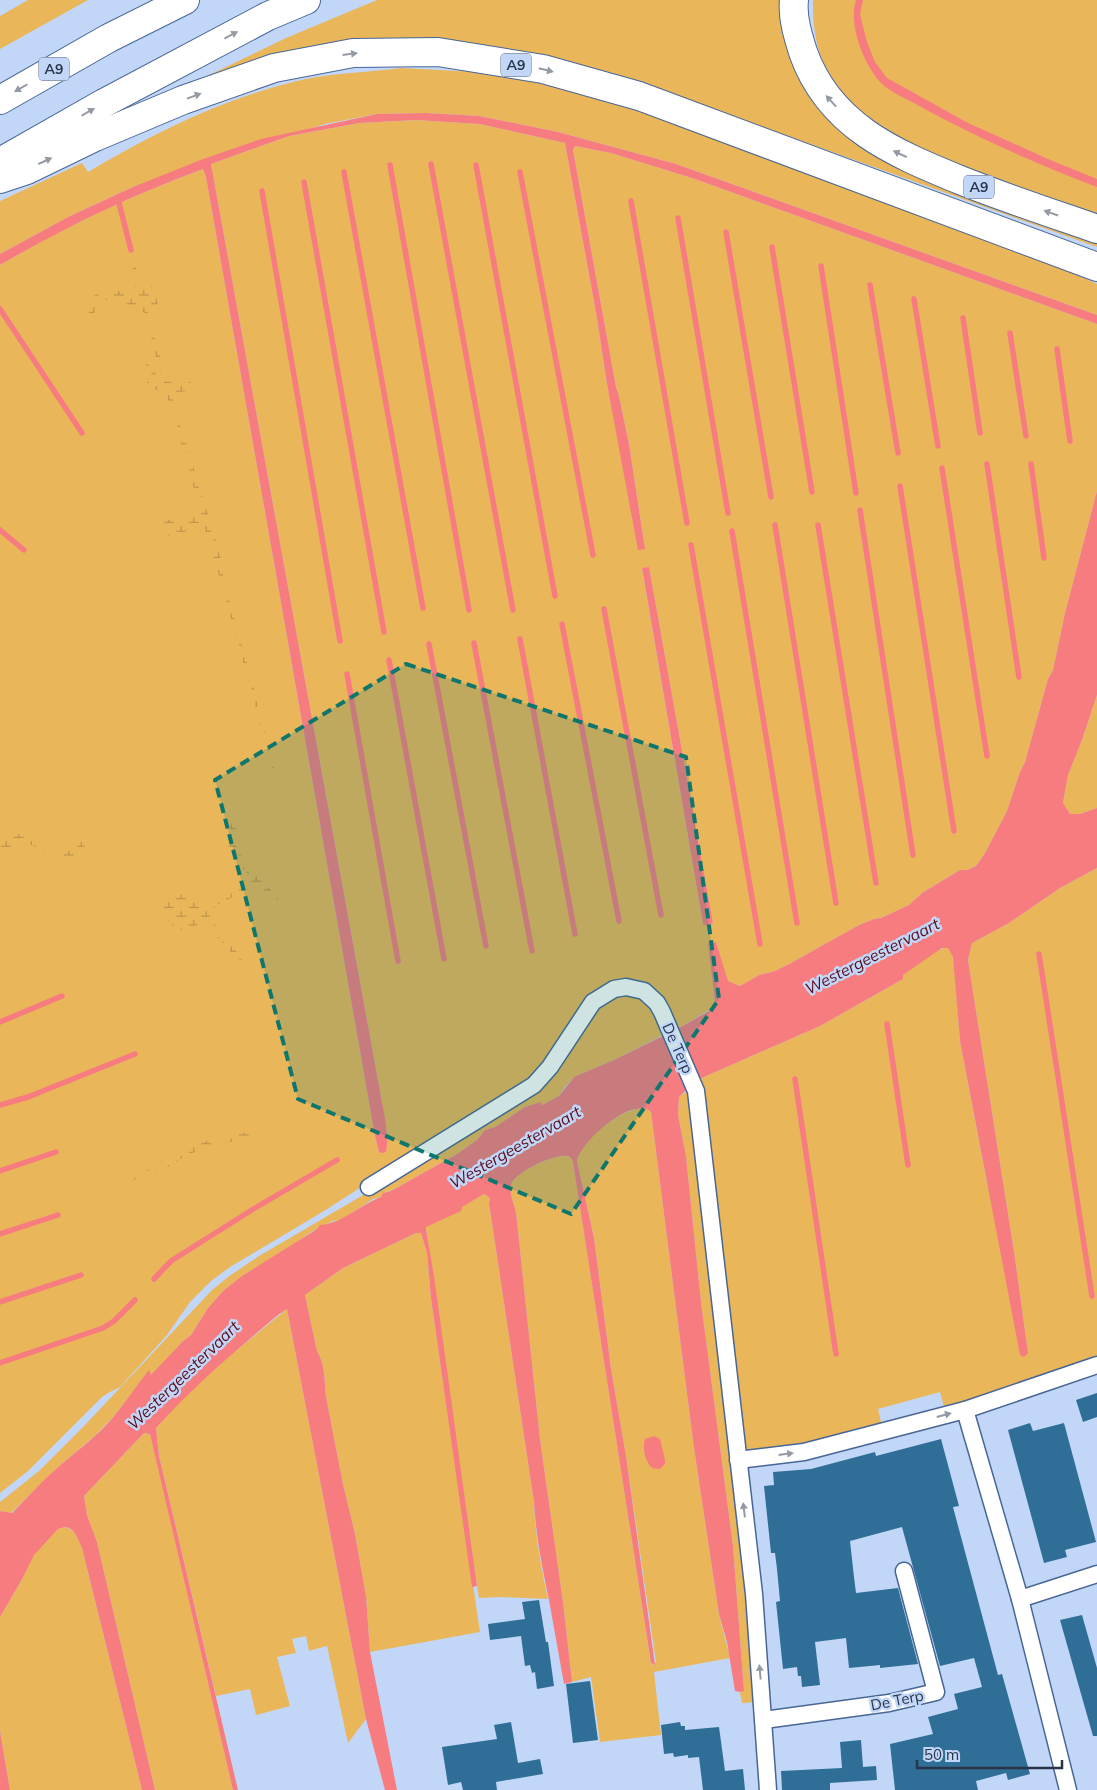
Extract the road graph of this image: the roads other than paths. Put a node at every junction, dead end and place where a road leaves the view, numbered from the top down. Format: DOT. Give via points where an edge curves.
graph roads {
  1 [pos="150,0"];
  2 [pos="185,0"];
  3 [pos="306,0"];
  4 [pos="794,0"];
  5 [pos="109,38"];
  6 [pos="0,100"];
  7 [pos="0,162"];
  8 [pos="0,179"];
  9 [pos="1097,229"];
  10 [pos="1097,267"];
  11 [pos="370,1187"];
  12 [pos="1097,1365"];
  13 [pos="965,1410"];
  14 [pos="738,1460"];
  15 [pos="904,1571"];
  16 [pos="1097,1574"];
  17 [pos="1020,1599"];
  18 [pos="764,1720"];
  19 [pos="768,1790"];
  20 [pos="1068,1790"];
  1 -- 5 [label="highway, A9"];
  2 -- 5 [label="highway, A9"];
  7 -- 3 [label="highway, one-way" via="259,20"];
  9 -- 4 [label="highway, A9, one-way" via="978,187 893,151 867,134 827,98 809,69 797,33"];
  5 -- 6 [label="highway, A9, one-way"];
  8 -- 10 [label="highway, A9, one-way" via="183,100 274,68 352,53 438,52 543,69 639,96"];
  11 -- 14 [label="street, De Terp" via="534,1085 550,1067 592,1002 603,994 626,986 644,991 662,1012 696,1091"];
  12 -- 13 [label="street"];
  14 -- 13 [label="street, one-way" via="804,1452"];
  13 -- 17 [label="street"];
  18 -- 14 [label="street, De Terp, one-way" via="754,1594"];
  15 -- 18 [label="street, De Terp" via="936,1692 889,1703"];
  16 -- 17 [label="street"];
  17 -- 20 [label="street"];
  18 -- 19 [label="street, De Terp"];
}
